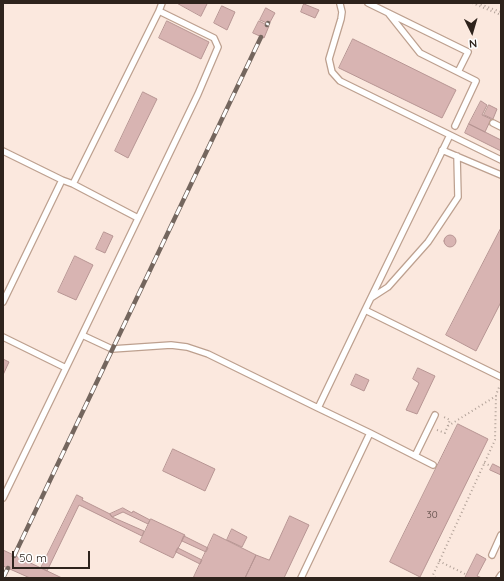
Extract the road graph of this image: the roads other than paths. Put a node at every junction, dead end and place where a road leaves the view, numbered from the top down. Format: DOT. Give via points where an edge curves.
graph roads {
  1 [pos="162,3"];
  2 [pos="368,3"];
  3 [pos="340,4"];
  4 [pos="158,11"];
  5 [pos="389,14"];
  6 [pos="458,72"];
  7 [pos="493,123"];
  8 [pos="455,126"];
  9 [pos="501,127"];
  10 [pos="450,135"];
  11 [pos="442,150"];
  12 [pos="3,151"];
  13 [pos="457,156"];
  14 [pos="501,160"];
  15 [pos="501,175"];
  16 [pos="62,180"];
  17 [pos="73,184"];
  18 [pos="138,218"];
  19 [pos="370,299"];
  20 [pos="3,302"];
  21 [pos="365,310"];
  22 [pos="82,335"];
  23 [pos="3,337"];
  24 [pos="66,368"];
  25 [pos="501,377"];
  26 [pos="318,408"];
  27 [pos="437,415"];
  28 [pos="370,433"];
  29 [pos="415,456"];
  30 [pos="433,465"];
  31 [pos="3,498"];
  32 [pos="501,535"];
  33 [pos="500,542"];
  34 [pos="492,555"];
  35 [pos="501,575"];
  36 [pos="301,578"];
  37 [pos="499,578"];
  1 -- 4 [label="lane"];
  2 -- 5 [label="lane"];
  3 -- 10 [label="lane" via="341,19 330,60 332,72 340,81"];
  4 -- 17 [label="lane"];
  4 -- 18 [label="lane" via="214,38 218,47"];
  5 -- 6 [label="lane" via="420,53"];
  5 -- 6 [label="lane" via="468,52"];
  6 -- 8 [label="lane" via="476,81"];
  7 -- 9 [label="lane"];
  10 -- 11 [label="lane"];
  10 -- 14 [label="lane"];
  11 -- 13 [label="lane"];
  11 -- 19 [label="lane"];
  12 -- 16 [label="lane"];
  13 -- 15 [label="lane"];
  13 -- 19 [label="lane" via="458,197 423,248 388,288"];
  16 -- 17 [label="lane"];
  16 -- 20 [label="lane"];
  17 -- 18 [label="lane"];
  18 -- 22 [label="lane"];
  19 -- 21 [label="lane"];
  21 -- 25 [label="lane"];
  21 -- 26 [label="lane"];
  22 -- 24 [label="lane"];
  22 -- 26 [label="lane" via="112,349 171,345 187,347 208,354"];
  23 -- 24 [label="lane"];
  24 -- 31 [label="lane"];
  26 -- 28 [label="lane"];
  27 -- 29 [label="lane"];
  28 -- 29 [label="lane"];
  28 -- 36 [label="lane"];
  29 -- 30 [label="lane"];
  32 -- 33 [label="lane"];
  33 -- 34 [label="lane"];
  35 -- 37 [label="lane"];
}
